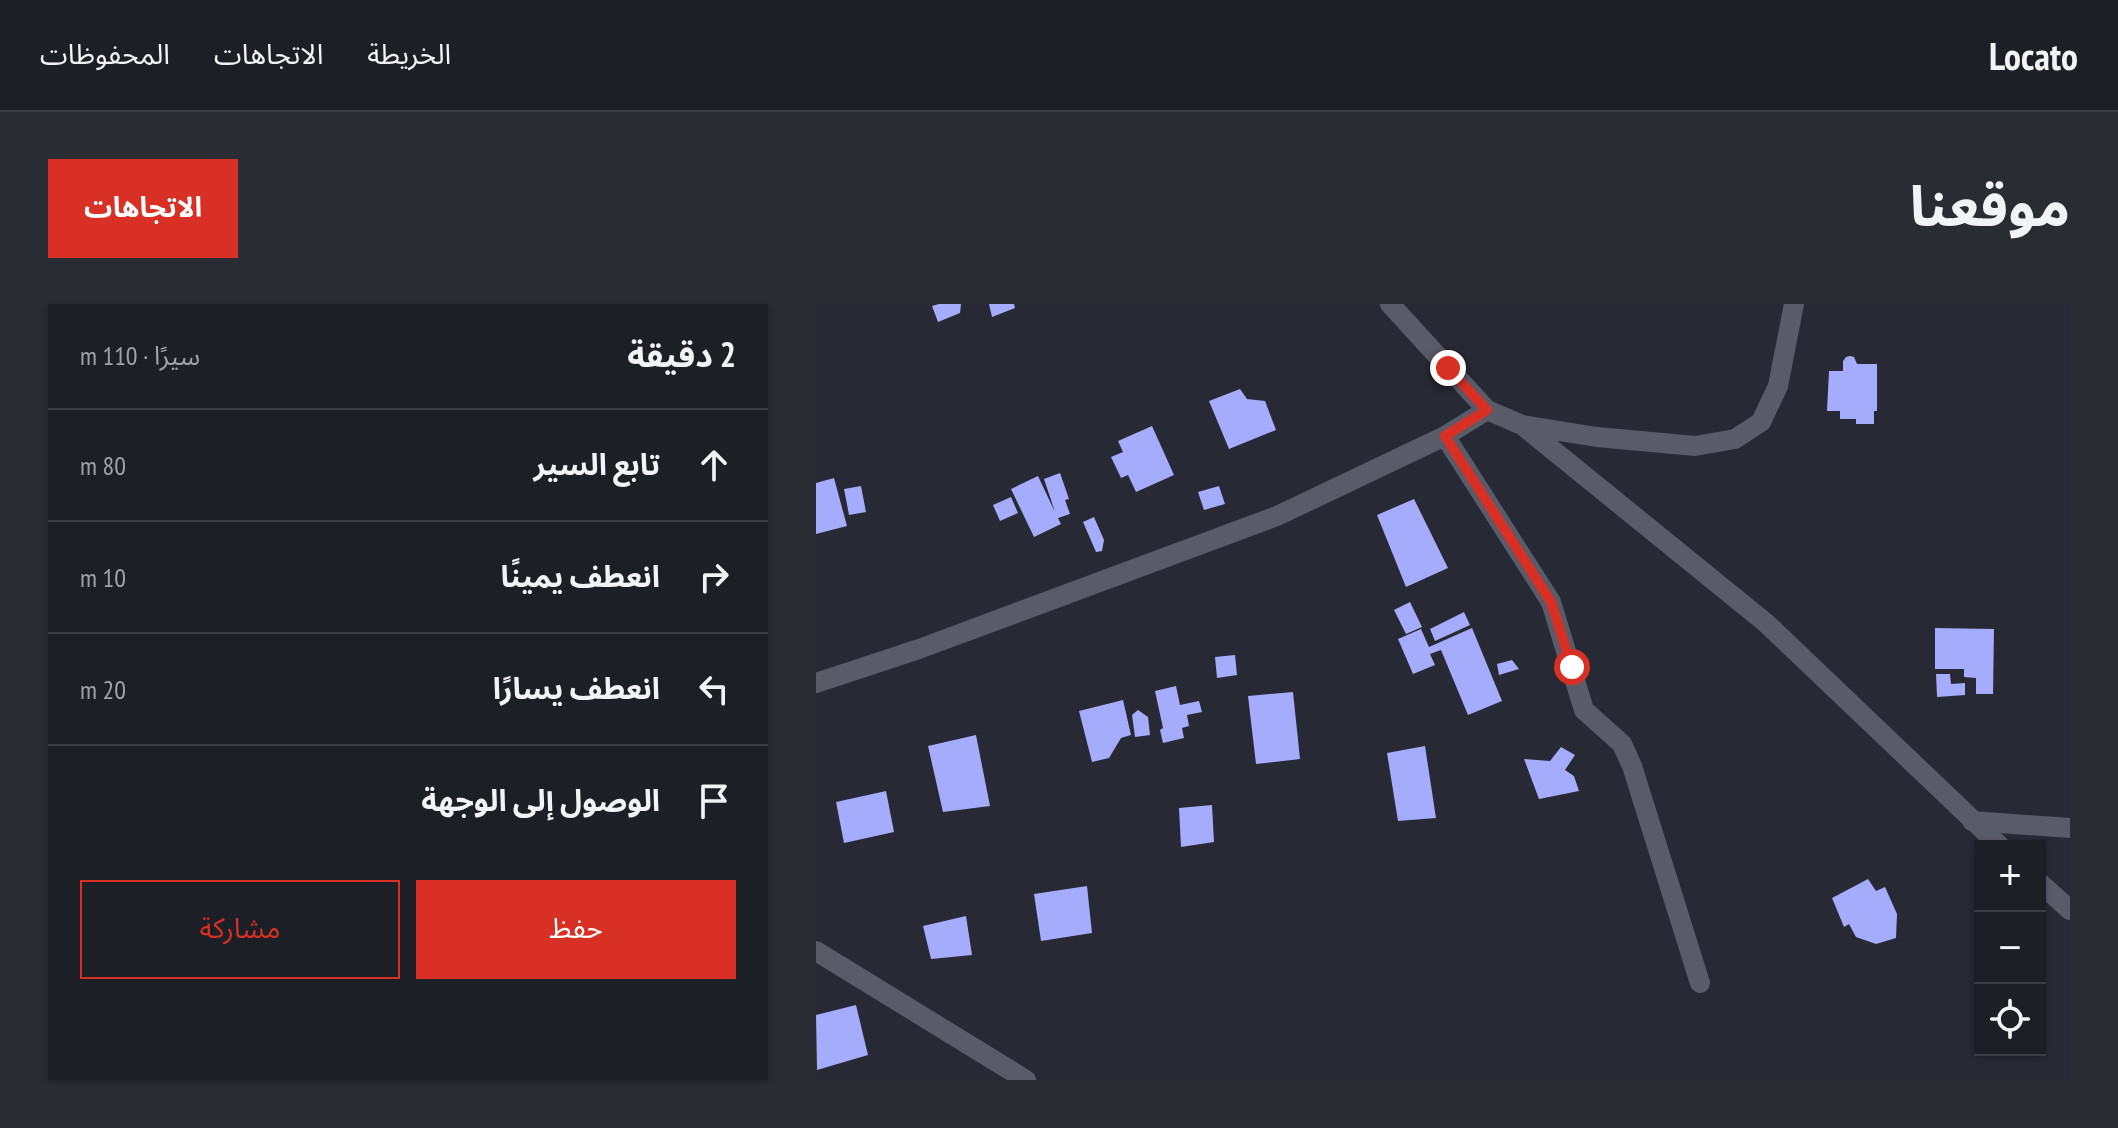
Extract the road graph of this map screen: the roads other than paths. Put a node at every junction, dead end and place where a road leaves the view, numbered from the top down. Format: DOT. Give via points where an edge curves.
graph roads {
  1 [pos="1390,304"];
  2 [pos="1794,304"];
  3 [pos="1487,410"];
  4 [pos="1522,425"];
  5 [pos="1445,436"];
  6 [pos="816,683"];
  7 [pos="1972,821"];
  8 [pos="2070,828"];
  9 [pos="1993,840"];
  10 [pos="2046,888"];
  11 [pos="2070,910"];
  12 [pos="816,951"];
  13 [pos="1700,983"];
  14 [pos="1026,1080"];
  1 -- 3 [label="street"];
  2 -- 4 [label="street" via="1778,386 1761,422 1735,439 1695,446"];
  3 -- 4 [label="street"];
  3 -- 5 [label="street"];
  4 -- 7 [label="street" via="1766,623"];
  5 -- 6 [label="street" via="1277,516"];
  5 -- 13 [label="street" via="1551,602 1584,710 1622,744"];
  7 -- 8 [label="street"];
  7 -- 9 [label="street"];
  10 -- 11 [label="street"];
  12 -- 14 [label="street"];
}
